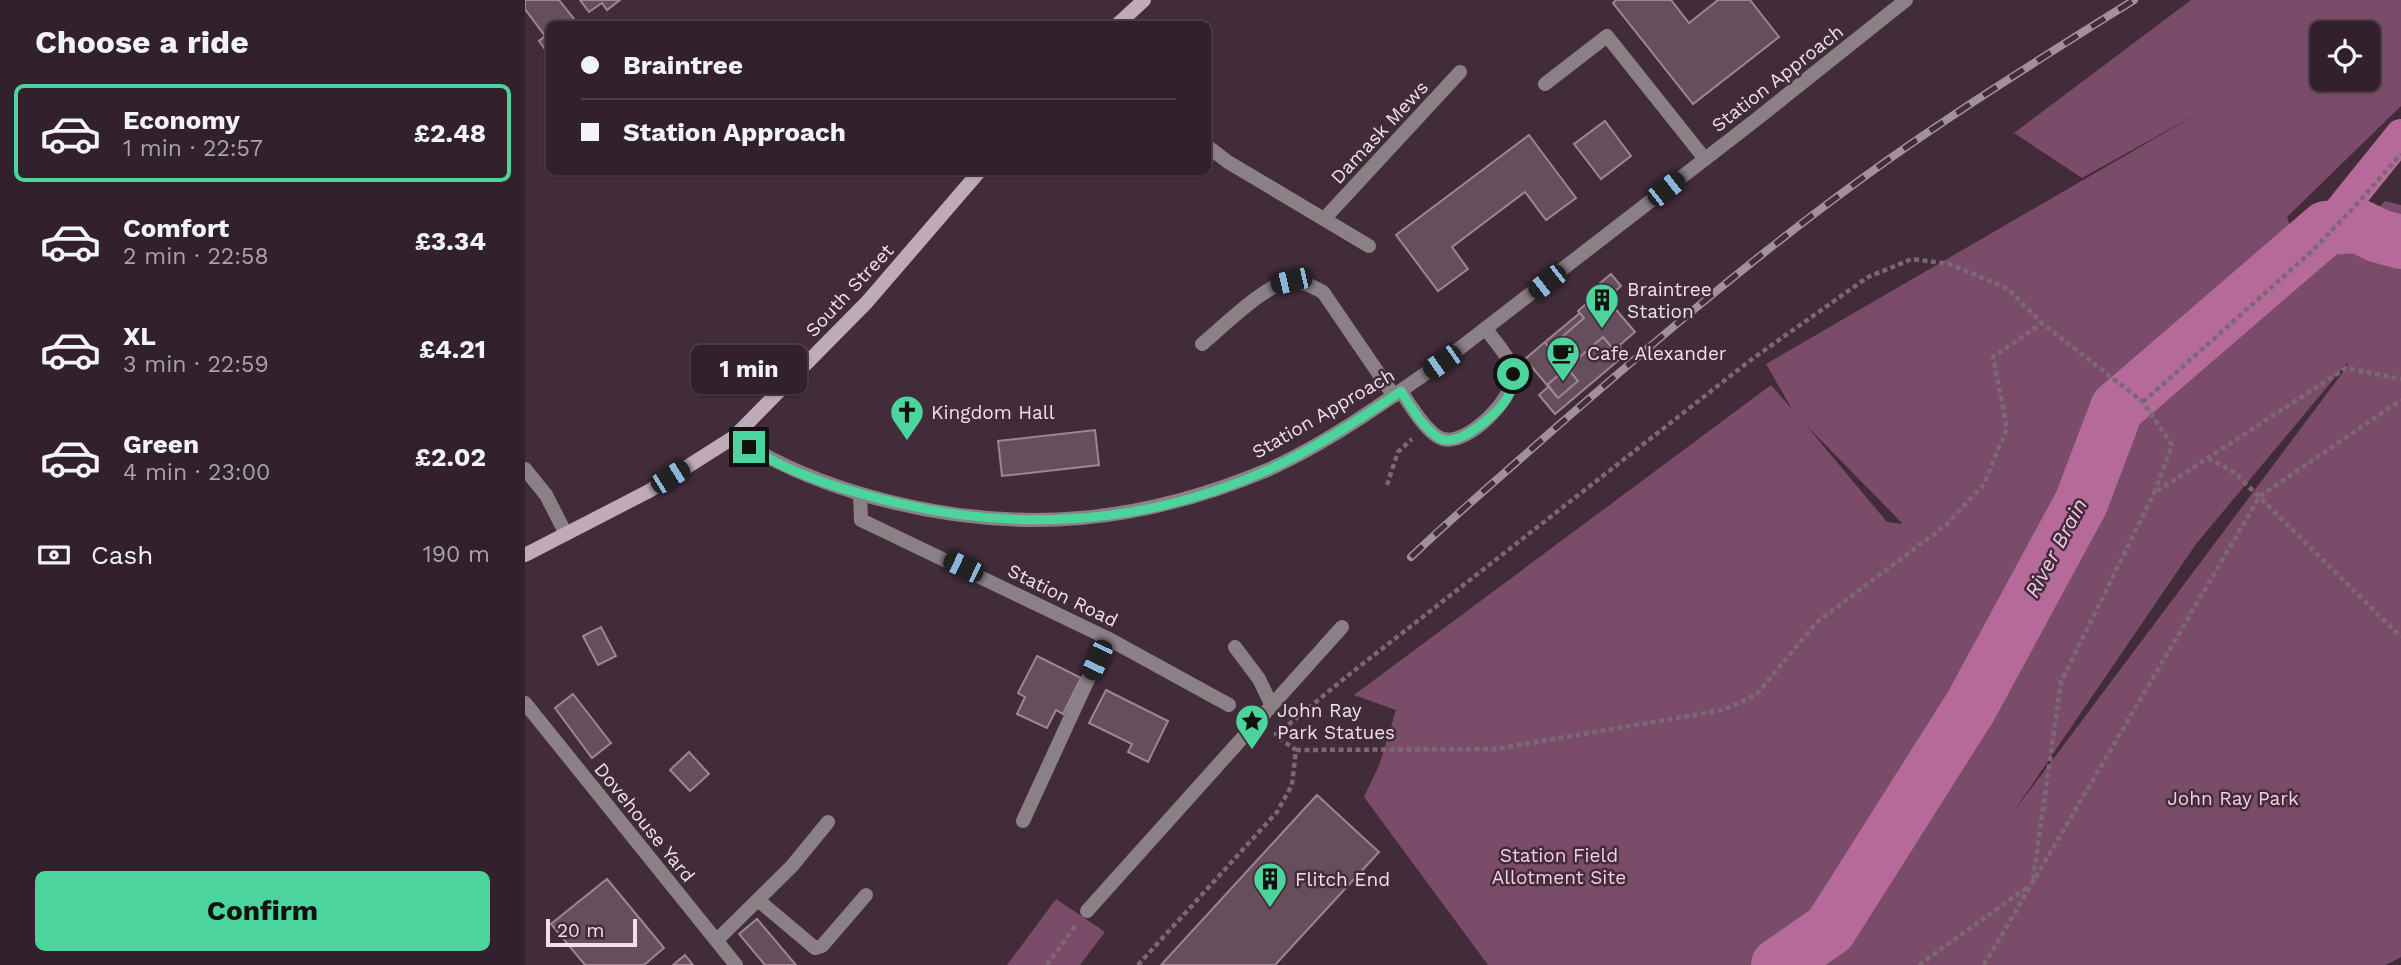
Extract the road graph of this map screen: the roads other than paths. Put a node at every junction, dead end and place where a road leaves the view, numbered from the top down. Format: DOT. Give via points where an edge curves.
graph roads {
  1 [pos="1144,0"];
  2 [pos="1906,0"];
  3 [pos="1121,21"];
  4 [pos="1461,72"];
  5 [pos="1545,84"];
  6 [pos="1211,149"];
  7 [pos="1705,159"];
  8 [pos="976,175"];
  9 [pos="1325,218"];
  10 [pos="1369,246"];
  11 [pos="1486,329"];
  12 [pos="1202,344"];
  13 [pos="1397,394"];
  14 [pos="734,437"];
  15 [pos="525,469"];
  16 [pos="860,495"];
  17 [pos="566,534"];
  18 [pos="525,555"];
  19 [pos="1342,627"];
  20 [pos="1107,638"];
  21 [pos="1235,647"];
  22 [pos="525,703"];
  23 [pos="1271,704"];
  24 [pos="1229,705"];
  25 [pos="1023,821"];
  26 [pos="828,822"];
  27 [pos="866,895"];
  28 [pos="758,900"];
  29 [pos="1087,911"];
  30 [pos="716,940"];
  31 [pos="736,965"];
  1 -- 3 [label="main road"];
  2 -- 7 [label="street, Station Approach"];
  4 -- 9 [label="street, Damask Mews"];
  5 -- 7 [label="street" via="1607,36"];
  6 -- 9 [label="street"];
  7 -- 11 [label="street, Station Approach"];
  8 -- 14 [label="main road, South Street" via="867,302"];
  9 -- 10 [label="street"];
  11 -- 13 [label="street, Station Approach"];
  11 -- 13 [label="street" via="1513,374 1511,388 1506,400 1463,437 1440,439"];
  12 -- 13 [label="street" via="1272,286 1291,281 1310,285 1323,292"];
  13 -- 16 [label="street, Station Approach" via="1268,470 1210,492 1124,513 1051,521 994,520"];
  14 -- 16 [label="street, Station Approach" via="764,457"];
  14 -- 17 [label="main road, South Street" via="649,491"];
  15 -- 17 [label="street" via="546,495"];
  16 -- 20 [label="street, Station Road" via="861,520"];
  17 -- 18 [label="main road, South Street"];
  19 -- 23 [label="street"];
  20 -- 24 [label="street, Station Road"];
  20 -- 25 [label="street"];
  21 -- 23 [label="street"];
  22 -- 30 [label="street, Dovehouse Yard"];
  23 -- 29 [label="street"];
  26 -- 28 [label="street"];
  27 -- 28 [label="street" via="822,946 815,948"];
  28 -- 30 [label="street"];
  30 -- 31 [label="street, Dovehouse Yard"];
}
